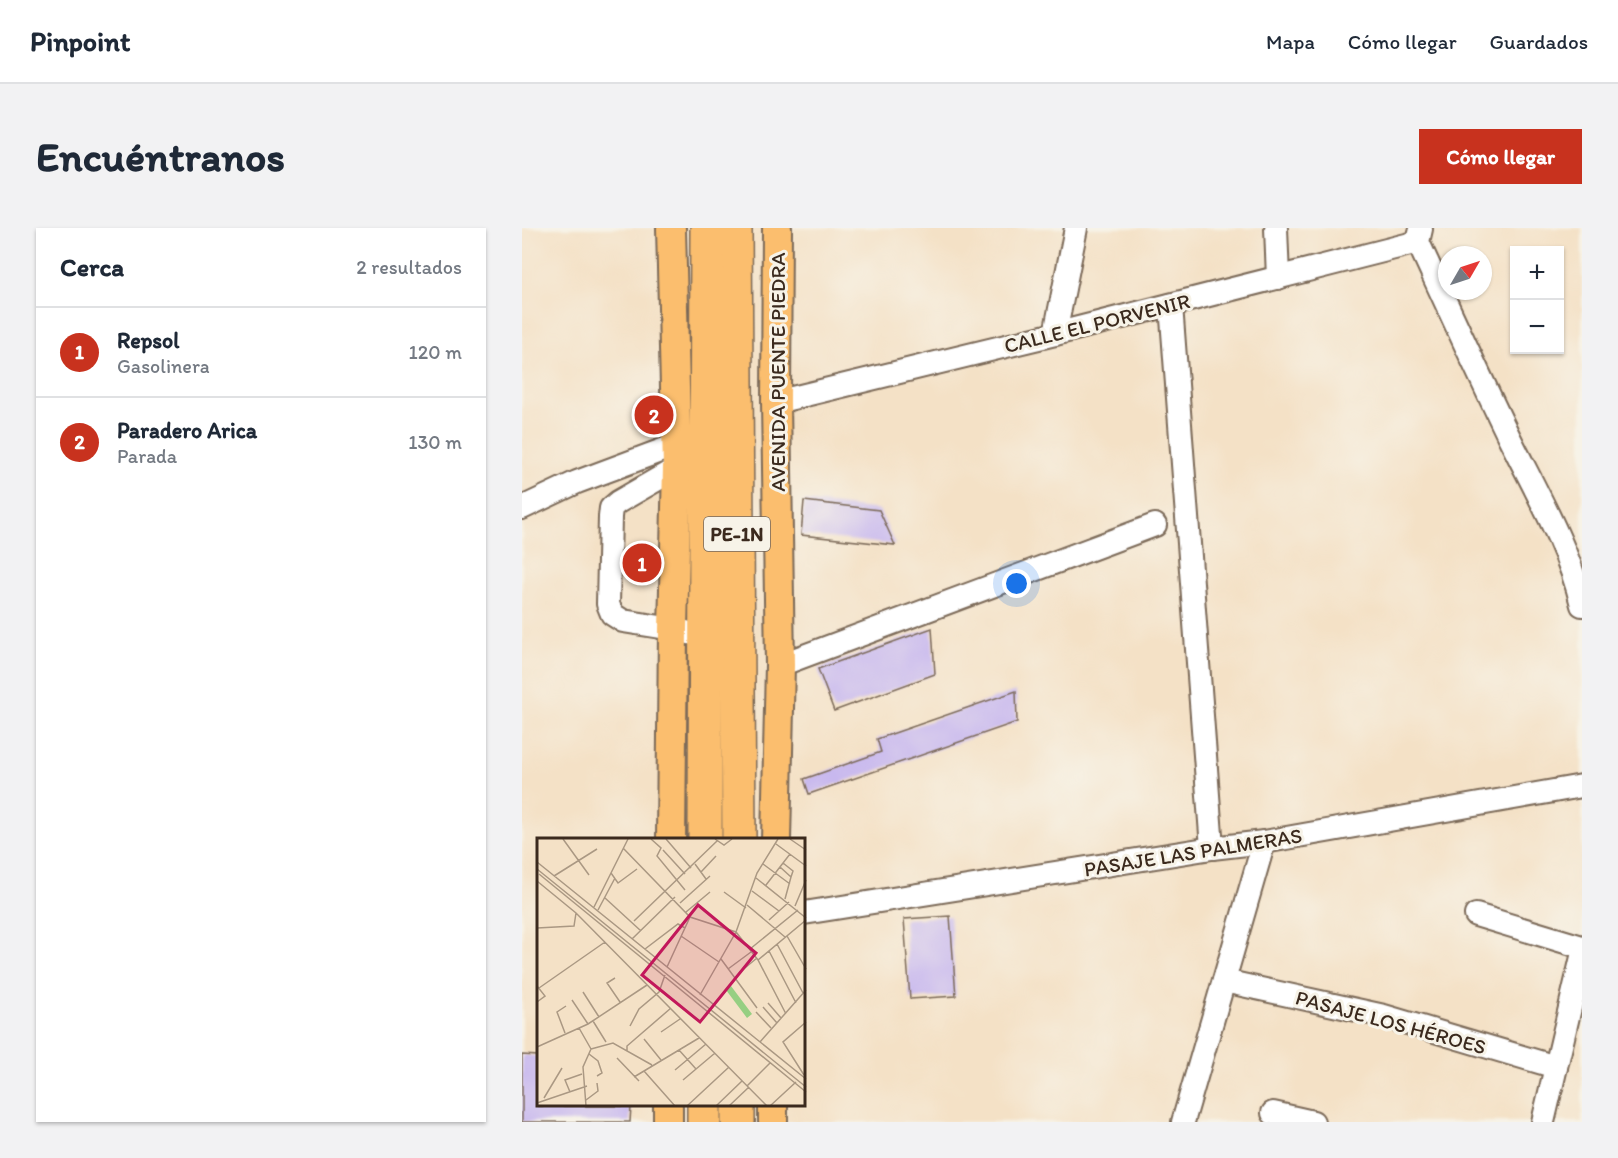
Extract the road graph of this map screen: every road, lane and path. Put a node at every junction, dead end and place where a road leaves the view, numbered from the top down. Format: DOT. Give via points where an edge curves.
graph roads {
  1 [pos="671,228"];
  2 [pos="707,228"];
  3 [pos="735,228"];
  4 [pos="777,228"];
  5 [pos="1076,228"];
  6 [pos="1276,228"];
  7 [pos="1420,235"];
  8 [pos="1278,278"];
  9 [pos="1171,305"];
  10 [pos="1055,334"];
  11 [pos="776,402"];
  12 [pos="692,450"];
  13 [pos="522,508"];
  14 [pos="1155,525"];
  15 [pos="1582,605"];
  16 [pos="673,628"];
  17 [pos="706,637"];
  18 [pos="780,665"];
  19 [pos="1582,786"];
  20 [pos="671,838"];
  21 [pos="705,838"];
  22 [pos="739,838"];
  23 [pos="776,838"];
  24 [pos="1264,842"];
  25 [pos="1212,848"];
  26 [pos="806,913"];
  27 [pos="1476,915"];
  28 [pos="1582,947"];
  29 [pos="1582,957"];
  30 [pos="1224,981"];
  31 [pos="1573,1040"];
  32 [pos="1556,1067"];
  33 [pos="1273,1113"];
  34 [pos="1183,1122"];
  35 [pos="1313,1122"];
  36 [pos="1543,1122"];
  1 -- 12 [label="main road"];
  2 -- 12 [label="highway, PE-1N"];
  3 -- 22 [label="highway, PE-1N"];
  4 -- 11 [label="main road, AVENIDA PUENTE PIEDRA"];
  5 -- 10 [label="street"];
  6 -- 8 [label="street"];
  7 -- 8 [label="street, CALLE EL PORVENIR"];
  7 -- 15 [label="street" via="1488,393 1559,538"];
  8 -- 9 [label="street, CALLE EL PORVENIR"];
  9 -- 10 [label="street, CALLE EL PORVENIR"];
  9 -- 25 [label="street"];
  10 -- 11 [label="street, CALLE EL PORVENIR"];
  11 -- 18 [label="main road, AVENIDA PUENTE PIEDRA"];
  12 -- 13 [label="street" via="577,482"];
  12 -- 16 [label="main road"];
  12 -- 16 [label="street" via="618,502 611,508 610,517 608,604 612,614 623,621"];
  12 -- 17 [label="highway, PE-1N"];
  14 -- 18 [label="street"];
  16 -- 17 [label="street"];
  16 -- 20 [label="main road"];
  17 -- 21 [label="highway, PE-1N"];
  18 -- 23 [label="main road, AVENIDA PUENTE PIEDRA"];
  19 -- 24 [label="street, PASAJE LAS PALMERAS"];
  24 -- 25 [label="street, PASAJE LAS PALMERAS"];
  24 -- 30 [label="street"];
  25 -- 26 [label="street, PASAJE LAS PALMERAS"];
  27 -- 28 [label="street"];
  29 -- 31 [label="street"];
  30 -- 32 [label="street, PASAJE LOS HÉROES" via="1384,1016"];
  30 -- 34 [label="street"];
  31 -- 32 [label="street"];
  32 -- 36 [label="street"];
  33 -- 35 [label="street"];
}
